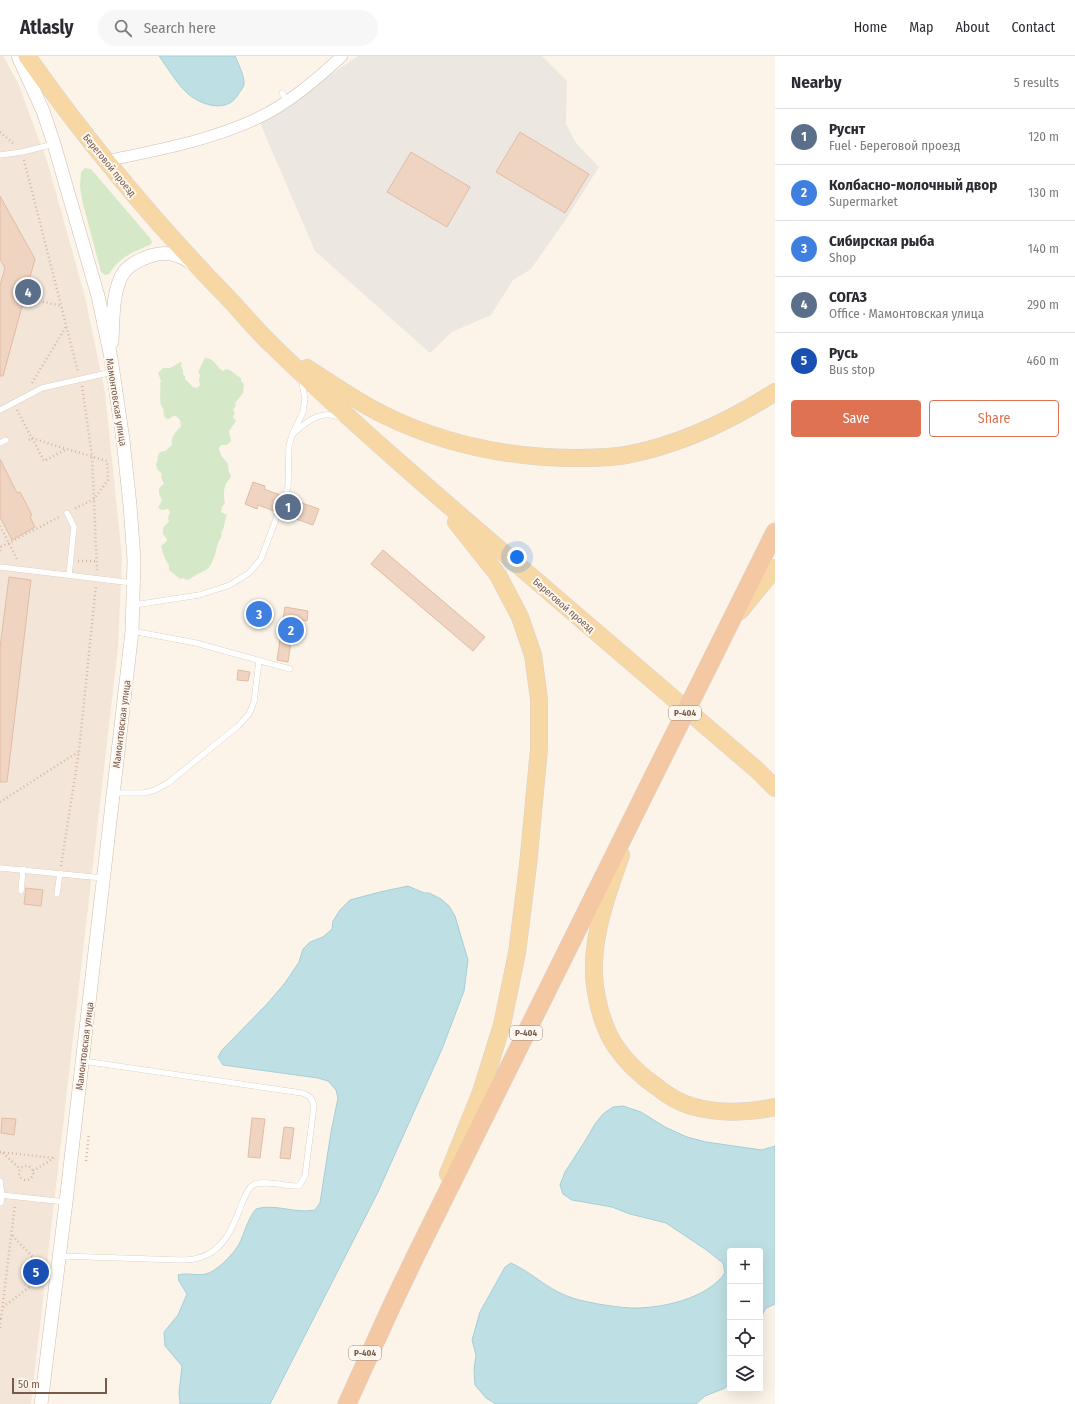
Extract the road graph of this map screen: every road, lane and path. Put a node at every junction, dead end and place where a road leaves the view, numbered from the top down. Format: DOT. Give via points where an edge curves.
graph roads {
  1 [pos="18,56"];
  2 [pos="27,56"];
  3 [pos="342,56"];
  4 [pos="0,132"];
  5 [pos="54,144"];
  6 [pos="22,152"];
  7 [pos="0,155"];
  8 [pos="106,161"];
  9 [pos="199,268"];
  10 [pos="35,300"];
  11 [pos="62,306"];
  12 [pos="66,325"];
  13 [pos="271,345"];
  14 [pos="110,358"];
  15 [pos="113,372"];
  16 [pos="80,380"];
  17 [pos="775,392"];
  18 [pos="22,399"];
  19 [pos="0,410"];
  20 [pos="360,428"];
  21 [pos="292,435"];
  22 [pos="30,439"];
  23 [pos="67,449"];
  24 [pos="92,456"];
  25 [pos="432,492"];
  26 [pos="67,513"];
  27 [pos="0,526"];
  28 [pos="775,532"];
  29 [pos="97,561"];
  30 [pos="25,562"];
  31 [pos="70,563"];
  32 [pos="0,567"];
  33 [pos="775,568"];
  34 [pos="69,575"];
  35 [pos="97,578"];
  36 [pos="134,583"];
  37 [pos="134,605"];
  38 [pos="728,627"];
  39 [pos="132,631"];
  40 [pos="260,661"];
  41 [pos="290,669"];
  42 [pos="715,734"];
  43 [pos="79,751"];
  44 [pos="775,773"];
  45 [pos="775,787"];
  46 [pos="113,793"];
  47 [pos="0,802"];
  48 [pos="636,811"];
  49 [pos="0,868"];
  50 [pos="23,869"];
  51 [pos="60,873"];
  52 [pos="104,878"];
  53 [pos="21,891"];
  54 [pos="57,894"];
  55 [pos="83,1061"];
  56 [pos="775,1107"];
  57 [pos="89,1134"];
  58 [pos="1,1152"];
  59 [pos="86,1161"];
  60 [pos="20,1169"];
  61 [pos="33,1171"];
  62 [pos="0,1181"];
  63 [pos="1,1195"];
  64 [pos="16,1197"];
  65 [pos="66,1202"];
  66 [pos="1,1203"];
  67 [pos="11,1234"];
  68 [pos="60,1256"];
  69 [pos="416,1256"];
  70 [pos="393,1303"];
  71 [pos="3,1307"];
  72 [pos="1,1319"];
  73 [pos="0,1328"];
  74 [pos="41,1404"];
  75 [pos="337,1404"];
  76 [pos="347,1404"];
  1 -- 5 [label="street, Мамонтовская улица" via="43,111"];
  2 -- 8 [label="main road, Береговой проезд"];
  3 -- 8 [label="street" via="323,74 285,97 257,119 183,144"];
  4 -- 6 [label="path"];
  5 -- 6 [label="lane"];
  5 -- 14 [label="street, Мамонтовская улица" via="98,296"];
  6 -- 7 [label="lane"];
  6 -- 11 [label="path"];
  8 -- 9 [label="main road, Береговой проезд"];
  9 -- 13 [label="main road, Береговой проезд"];
  9 -- 14 [label="street" via="170,253 155,254 142,259 124,272 115,299"];
  10 -- 11 [label="path"];
  11 -- 12 [label="path"];
  12 -- 16 [label="path"];
  12 -- 18 [label="path"];
  13 -- 17 [label="main road" via="384,415 416,429 490,451 525,456 595,458 647,450 678,441 732,418"];
  13 -- 20 [label="main road, Береговой проезд"];
  13 -- 21 [label="lane" via="302,383 305,399 303,412"];
  14 -- 15 [label="street, Мамонтовская улица"];
  15 -- 16 [label="lane"];
  15 -- 36 [label="street, Мамонтовская улица" via="130,505"];
  16 -- 18 [label="lane" via="42,388"];
  16 -- 24 [label="path"];
  18 -- 19 [label="lane"];
  18 -- 22 [label="path" via="17,410"];
  20 -- 21 [label="lane" via="337,416 324,415 306,422"];
  20 -- 25 [label="main road, Береговой проезд"];
  21 -- 37 [label="lane" via="288,455 288,487 261,559 249,573 230,586 199,595"];
  22 -- 23 [label="path"];
  22 -- 23 [label="path" via="44,462"];
  23 -- 24 [label="path"];
  24 -- 29 [label="path"];
  25 -- 42 [label="main road, Береговой проезд"];
  25 -- 69 [label="main road" via="498,575 520,616 533,654 539,699 539,749 517,953 502,1025 481,1092"];
  26 -- 31 [label="lane" via="74,526"];
  27 -- 30 [label="path" via="18,561"];
  28 -- 38 [label="highway, Р-404"];
  29 -- 31 [label="path"];
  29 -- 35 [label="path"];
  31 -- 34 [label="lane"];
  32 -- 34 [label="lane"];
  33 -- 38 [label="main road"];
  34 -- 35 [label="lane"];
  35 -- 36 [label="lane"];
  35 -- 43 [label="path"];
  36 -- 37 [label="street, Мамонтовская улица"];
  37 -- 39 [label="street, Мамонтовская улица"];
  38 -- 48 [label="highway, Р-404, bridge"];
  39 -- 40 [label="lane"];
  39 -- 46 [label="street, Мамонтовская улица"];
  40 -- 41 [label="lane"];
  40 -- 46 [label="lane" via="250,714 238,726 168,783 155,790 144,793"];
  42 -- 44 [label="main road"];
  42 -- 45 [label="main road"];
  43 -- 47 [label="path"];
  43 -- 51 [label="path"];
  46 -- 52 [label="street, Мамонтовская улица"];
  48 -- 56 [label="main road" via="605,901 596,936 596,993 603,1020 612,1040 628,1064 670,1097 691,1106 724,1112 753,1112"];
  48 -- 69 [label="highway, Р-404"];
  49 -- 50 [label="lane"];
  50 -- 51 [label="lane"];
  50 -- 53 [label="lane"];
  51 -- 52 [label="lane"];
  51 -- 54 [label="lane"];
  52 -- 55 [label="street, Мамонтовская улица"];
  55 -- 65 [label="street, Мамонтовская улица"];
  55 -- 68 [label="lane" via="302,1093 313,1100 314,1106 305,1176 299,1186 262,1183 254,1185 247,1192 229,1234 210,1254 180,1260"];
  57 -- 59 [label="path"];
  58 -- 60 [label="path"];
  58 -- 61 [label="path" via="54,1158"];
  60 -- 61 [label="path" via="27,1166"];
  60 -- 61 [label="path" via="19,1173 23,1179 31,1178"];
  62 -- 63 [label="lane"];
  63 -- 64 [label="lane"];
  63 -- 66 [label="lane"];
  64 -- 65 [label="lane"];
  64 -- 67 [label="path"];
  65 -- 68 [label="street, Мамонтовская улица"];
  67 -- 71 [label="path"];
  67 -- 71 [label="path" via="41,1266 39,1280"];
  68 -- 74 [label="street, Мамонтовская улица"];
  69 -- 70 [label="highway, Р-404"];
  70 -- 75 [label="highway, Р-404"];
  70 -- 76 [label="highway, Р-404"];
  71 -- 72 [label="path"];
  72 -- 73 [label="path"];
}
